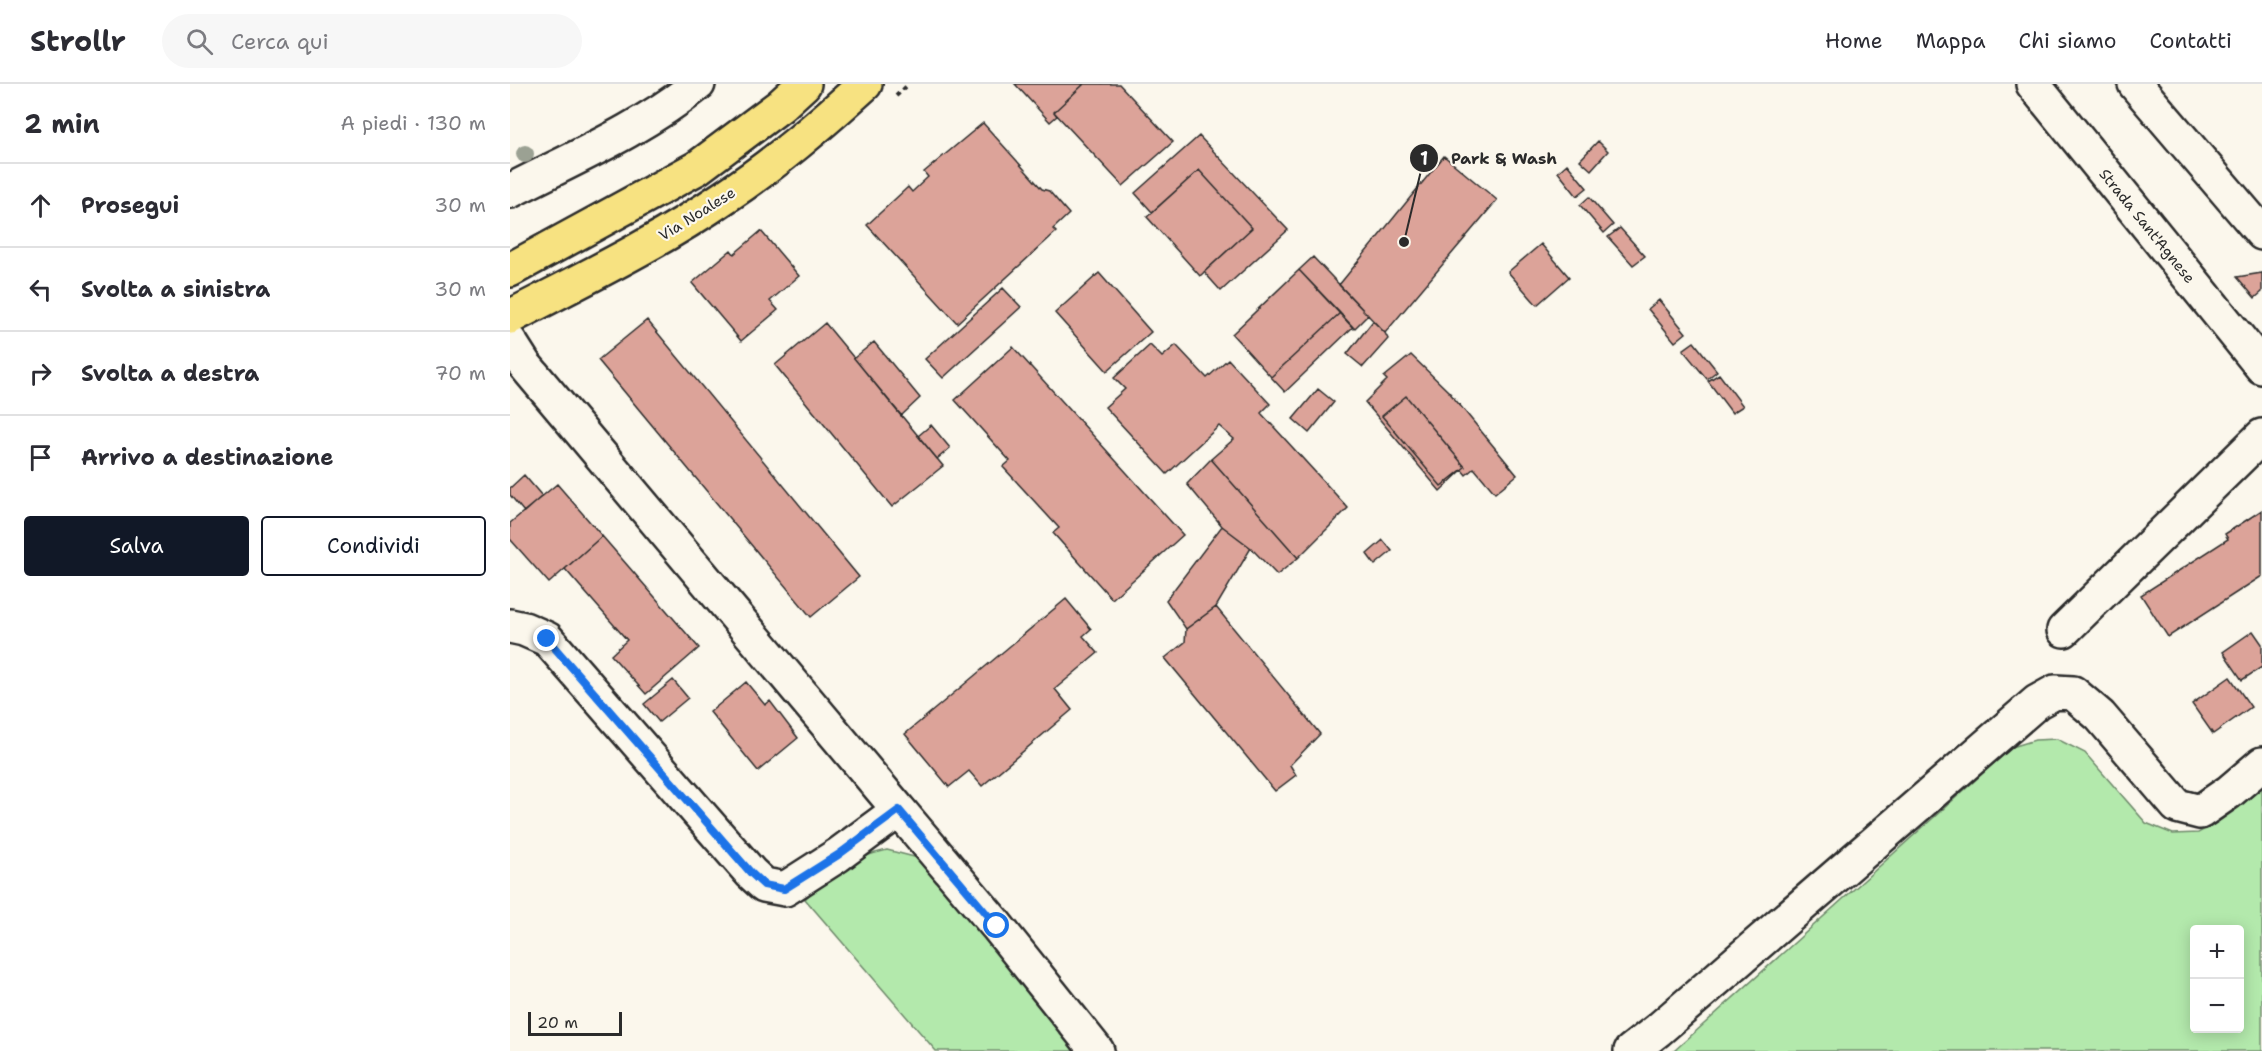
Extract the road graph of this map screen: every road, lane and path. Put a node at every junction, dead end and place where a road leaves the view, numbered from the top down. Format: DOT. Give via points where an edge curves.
graph roads {
  1 [pos="698,84"];
  2 [pos="804,84"];
  3 [pos="865,84"];
  4 [pos="2032,84"];
  5 [pos="2135,84"];
  6 [pos="510,191"];
  7 [pos="2262,232"];
  8 [pos="510,270"];
  9 [pos="510,317"];
  10 [pos="510,342"];
  11 [pos="2262,367"];
  12 [pos="2262,436"];
  13 [pos="510,626"];
  14 [pos="2064,630"];
  15 [pos="2262,764"];
  16 [pos="899,810"];
  17 [pos="1097,1051"];
  18 [pos="1631,1051"];
  1 -- 6 [label="street" via="672,105"];
  2 -- 8 [label="main road" via="697,168"];
  3 -- 9 [label="main road, Via Noalese" via="771,164 725,197 624,258"];
  4 -- 11 [label="street, Strada Sant'Agnese"];
  5 -- 7 [label="street"];
  10 -- 16 [label="street" via="524,364"];
  12 -- 14 [label="street"];
  13 -- 16 [label="street" via="547,639 764,885 784,889"];
  15 -- 18 [label="street" via="2200,812 2177,806 2100,716 2073,693 2055,692 2037,702"];
  16 -- 17 [label="street"];
}
